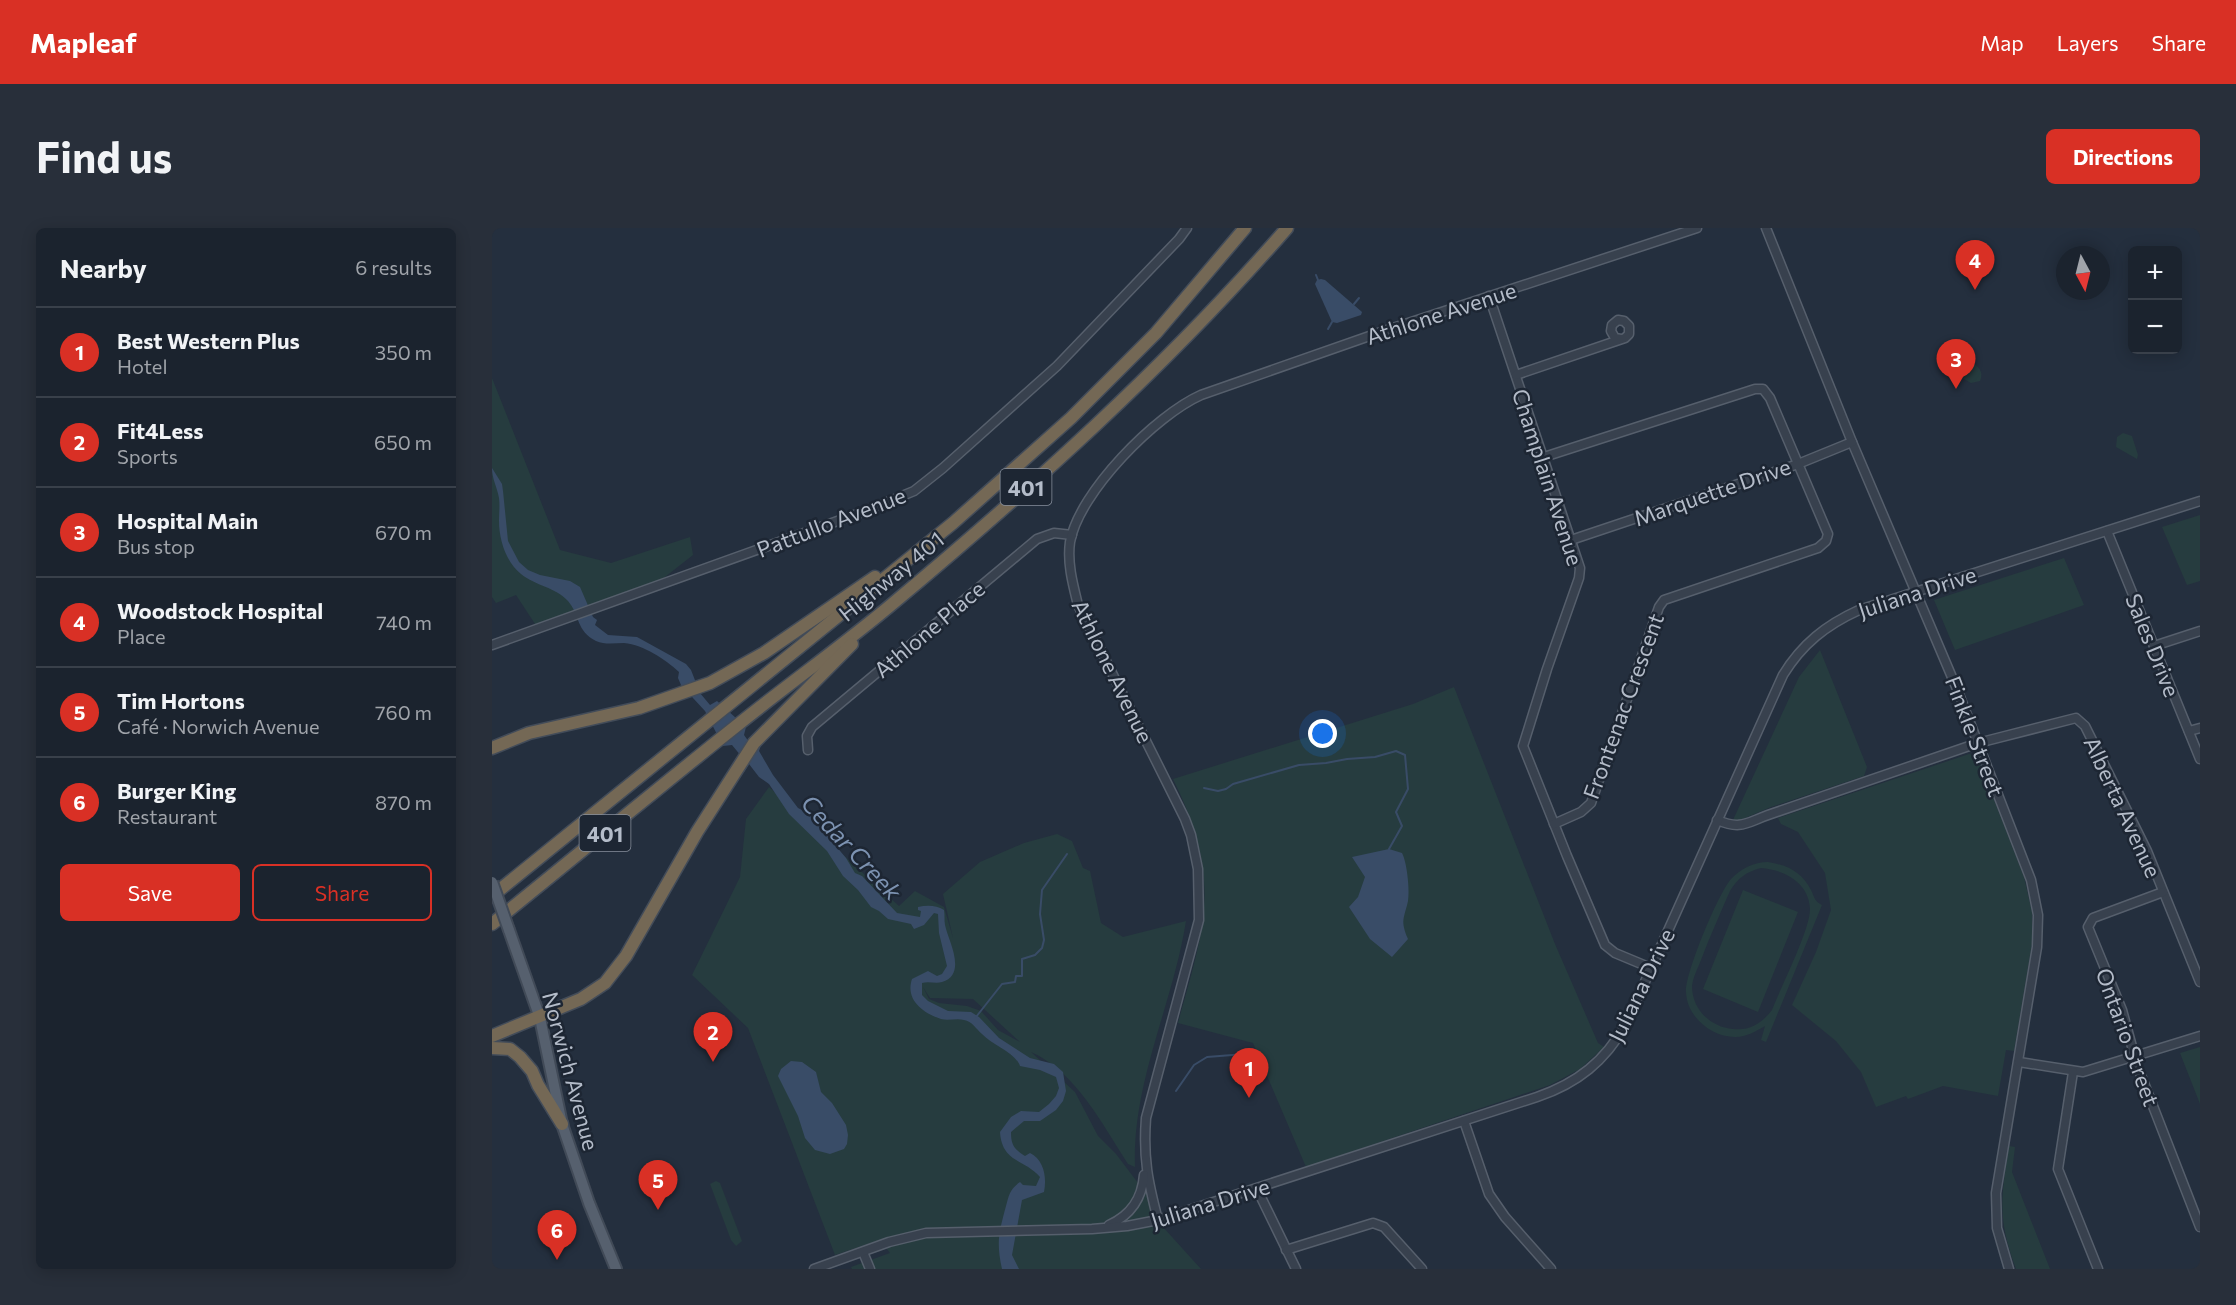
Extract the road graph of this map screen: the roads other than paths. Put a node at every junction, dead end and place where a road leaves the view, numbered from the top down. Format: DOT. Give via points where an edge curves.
graph roads {
  1 [pos="1187,228"];
  2 [pos="1245,228"];
  3 [pos="1287,228"];
  4 [pos="1697,228"];
  5 [pos="1766,228"];
  6 [pos="1489,296"];
  7 [pos="1622,339"];
  8 [pos="1516,375"];
  9 [pos="1852,442"];
  10 [pos="1544,458"];
  11 [pos="1798,464"];
  12 [pos="2200,501"];
  13 [pos="953,523"];
  14 [pos="2107,531"];
  15 [pos="1072,535"];
  16 [pos="1571,540"];
  17 [pos="1915,592"];
  18 [pos="888,607"];
  19 [pos="2200,631"];
  20 [pos="492,645"];
  21 [pos="2154,646"];
  22 [pos="2200,728"];
  23 [pos="2189,731"];
  24 [pos="1978,742"];
  25 [pos="492,748"];
  26 [pos="808,750"];
  27 [pos="2200,759"];
  28 [pos="1717,820"];
  29 [pos="1554,824"];
  30 [pos="492,882"];
  31 [pos="2163,892"];
  32 [pos="492,896"];
  33 [pos="492,924"];
  34 [pos="1651,968"];
  35 [pos="2200,982"];
  36 [pos="540,1018"];
  37 [pos="492,1036"];
  38 [pos="2200,1036"];
  39 [pos="492,1048"];
  40 [pos="2134,1056"];
  41 [pos="2019,1062"];
  42 [pos="2073,1072"];
  43 [pos="1464,1121"];
  44 [pos="562,1124"];
  45 [pos="1144,1157"];
  46 [pos="1257,1189"];
  47 [pos="1158,1220"];
  48 [pos="2200,1227"];
  49 [pos="1092,1229"];
  50 [pos="1286,1250"];
  51 [pos="863,1252"];
  52 [pos="616,1269"];
  53 [pos="813,1269"];
  54 [pos="870,1269"];
  55 [pos="1296,1269"];
  56 [pos="1422,1269"];
  57 [pos="1551,1269"];
  58 [pos="2009,1269"];
  59 [pos="2098,1269"];
  1 -- 20 [label="street, Pattullo Avenue" via="1057,366 914,491"];
  2 -- 13 [label="highway, Highway 401 / 401" via="1156,333 1079,411"];
  3 -- 18 [label="highway, Highway 401 / 401" via="1172,353 1065,453"];
  4 -- 6 [label="street, Athlone Avenue"];
  5 -- 9 [label="street, Finkle Street"];
  6 -- 8 [label="street, Champlain Avenue"];
  6 -- 15 [label="street, Athlone Avenue" via="1190,399 1167,416 1104,478"];
  7 -- 8 [label="street"];
  8 -- 10 [label="street, Champlain Avenue"];
  9 -- 11 [label="street, Marquette Drive"];
  9 -- 17 [label="street, Finkle Street"];
  10 -- 11 [label="street, Frontenac Crescent" via="1759,389 1770,398"];
  10 -- 16 [label="street, Champlain Avenue"];
  11 -- 16 [label="street, Marquette Drive"];
  11 -- 29 [label="street, Frontenac Crescent" via="1827,530 1826,541 1818,548 1664,600 1591,803"];
  12 -- 14 [label="street, Juliana Drive"];
  13 -- 25 [label="highway" via="764,653 710,683 639,708 529,733"];
  13 -- 32 [label="highway, Highway 401 / 401"];
  14 -- 17 [label="street, Juliana Drive"];
  14 -- 21 [label="street, Sales Drive"];
  15 -- 26 [label="street, Athlone Place" via="1054,533 1036,539 812,727 807,736"];
  15 -- 45 [label="street, Athlone Avenue" via="1070,561 1078,605 1185,819 1198,869 1199,920 1146,1118"];
  16 -- 29 [label="street, Champlain Avenue" via="1580,568 1579,578 1523,740"];
  17 -- 24 [label="street, Finkle Street"];
  17 -- 28 [label="street, Juliana Drive" via="1843,617 1803,647 1783,675"];
  18 -- 33 [label="highway, Highway 401 / 401"];
  18 -- 36 [label="highway" via="754,743 616,971 594,992"];
  19 -- 21 [label="street"];
  21 -- 23 [label="street, Sales Drive"];
  22 -- 23 [label="street"];
  23 -- 27 [label="street, Sales Drive"];
  24 -- 28 [label="street, Alberta Avenue" via="1742,826"];
  24 -- 31 [label="street, Alberta Avenue" via="2073,718 2080,720 2147,851"];
  24 -- 41 [label="street, Finkle Street" via="2031,880 2037,907 2037,947"];
  28 -- 34 [label="street, Juliana Drive"];
  29 -- 34 [label="street, Champlain Avenue" via="1605,945"];
  30 -- 36 [label="main road, Norwich Avenue, bridge"];
  31 -- 35 [label="street, Alberta Avenue"];
  31 -- 40 [label="street, Ontario Street" via="2093,918 2088,926 2122,1010"];
  34 -- 43 [label="street, Juliana Drive" via="1618,1039 1592,1069 1550,1093"];
  36 -- 37 [label="highway"];
  36 -- 44 [label="main road, Norwich Avenue"];
  38 -- 40 [label="street"];
  39 -- 44 [label="highway" via="510,1049 520,1057"];
  40 -- 42 [label="street" via="2086,1072"];
  40 -- 48 [label="street, Ontario Street"];
  41 -- 42 [label="street"];
  41 -- 58 [label="street, Finkle Street" via="1996,1193 1997,1228"];
  42 -- 59 [label="street" via="2058,1169"];
  43 -- 46 [label="street, Juliana Drive"];
  43 -- 57 [label="street" via="1493,1200"];
  44 -- 52 [label="main road, Norwich Avenue"];
  45 -- 47 [label="street, Athlone Avenue"];
  45 -- 49 [label="street" via="1143,1187 1134,1206 1118,1221"];
  46 -- 47 [label="street, Juliana Drive"];
  46 -- 50 [label="street"];
  47 -- 49 [label="street, Juliana Drive"];
  49 -- 51 [label="street, Juliana Drive" via="926,1233"];
  50 -- 55 [label="street"];
  50 -- 56 [label="street" via="1373,1223 1384,1227"];
  51 -- 53 [label="street, Juliana Drive"];
  51 -- 54 [label="street"];
}
